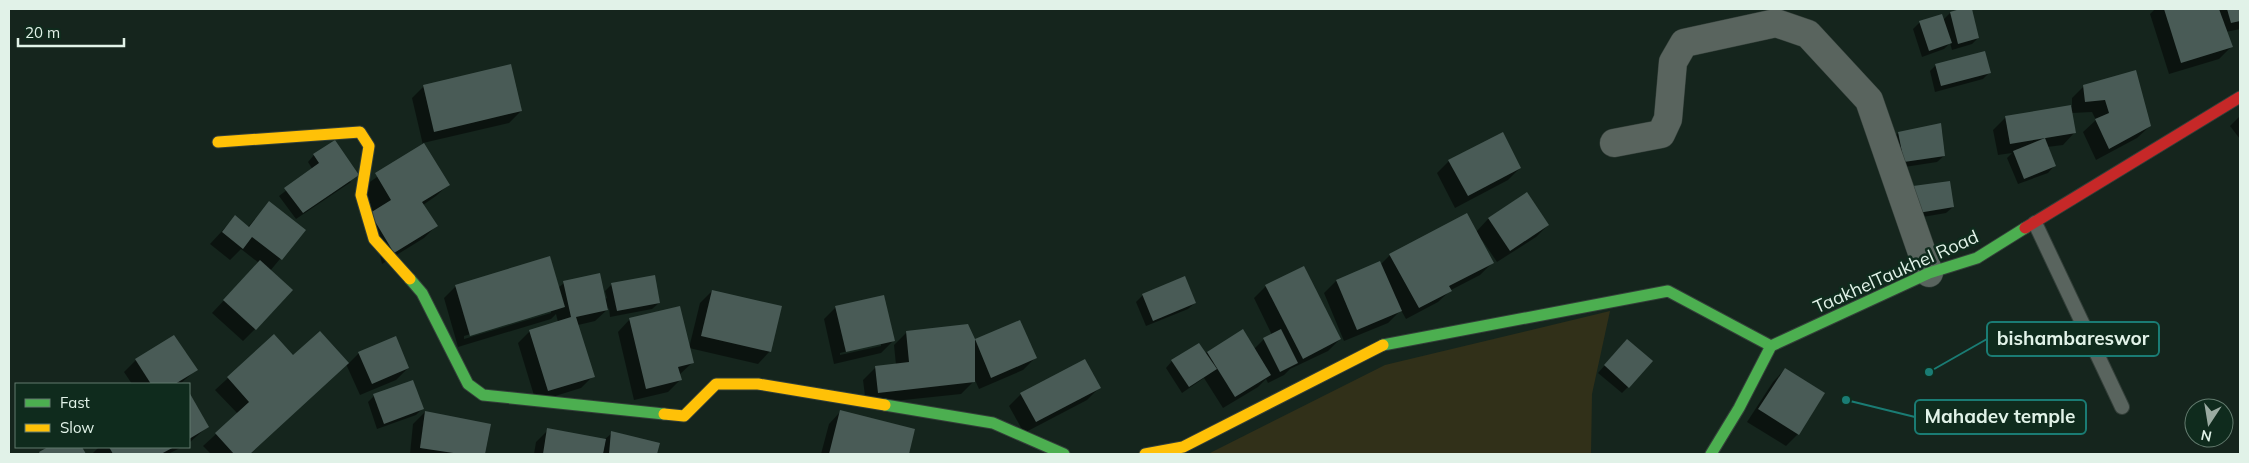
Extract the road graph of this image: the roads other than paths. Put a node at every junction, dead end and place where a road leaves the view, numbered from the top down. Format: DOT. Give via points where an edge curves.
graph roads {
  1 [pos="2240,97"];
  2 [pos="218,142"];
  3 [pos="1614,143"];
  4 [pos="2035,223"];
  5 [pos="1929,273"];
  6 [pos="1771,346"];
  7 [pos="2122,406"];
  8 [pos="1064,454"];
  9 [pos="1145,454"];
  10 [pos="1711,454"];
  1 -- 4 [label="street, TaakhelTaukhel Road"];
  2 -- 8 [label="street" via="360,132 369,146 361,195 374,240 422,293 468,384 483,396 684,416 716,384 758,384 993,423"];
  3 -- 5 [label="street" via="1661,134 1668,119 1673,62 1684,43 1776,23 1808,34 1869,100"];
  4 -- 5 [label="street, TaakhelTaukhel Road" via="1977,258"];
  4 -- 7 [label="lane"];
  5 -- 6 [label="street, TaakhelTaukhel Road"];
  6 -- 9 [label="street" via="1668,291 1385,344 1183,447"];
  6 -- 10 [label="street"];
}
